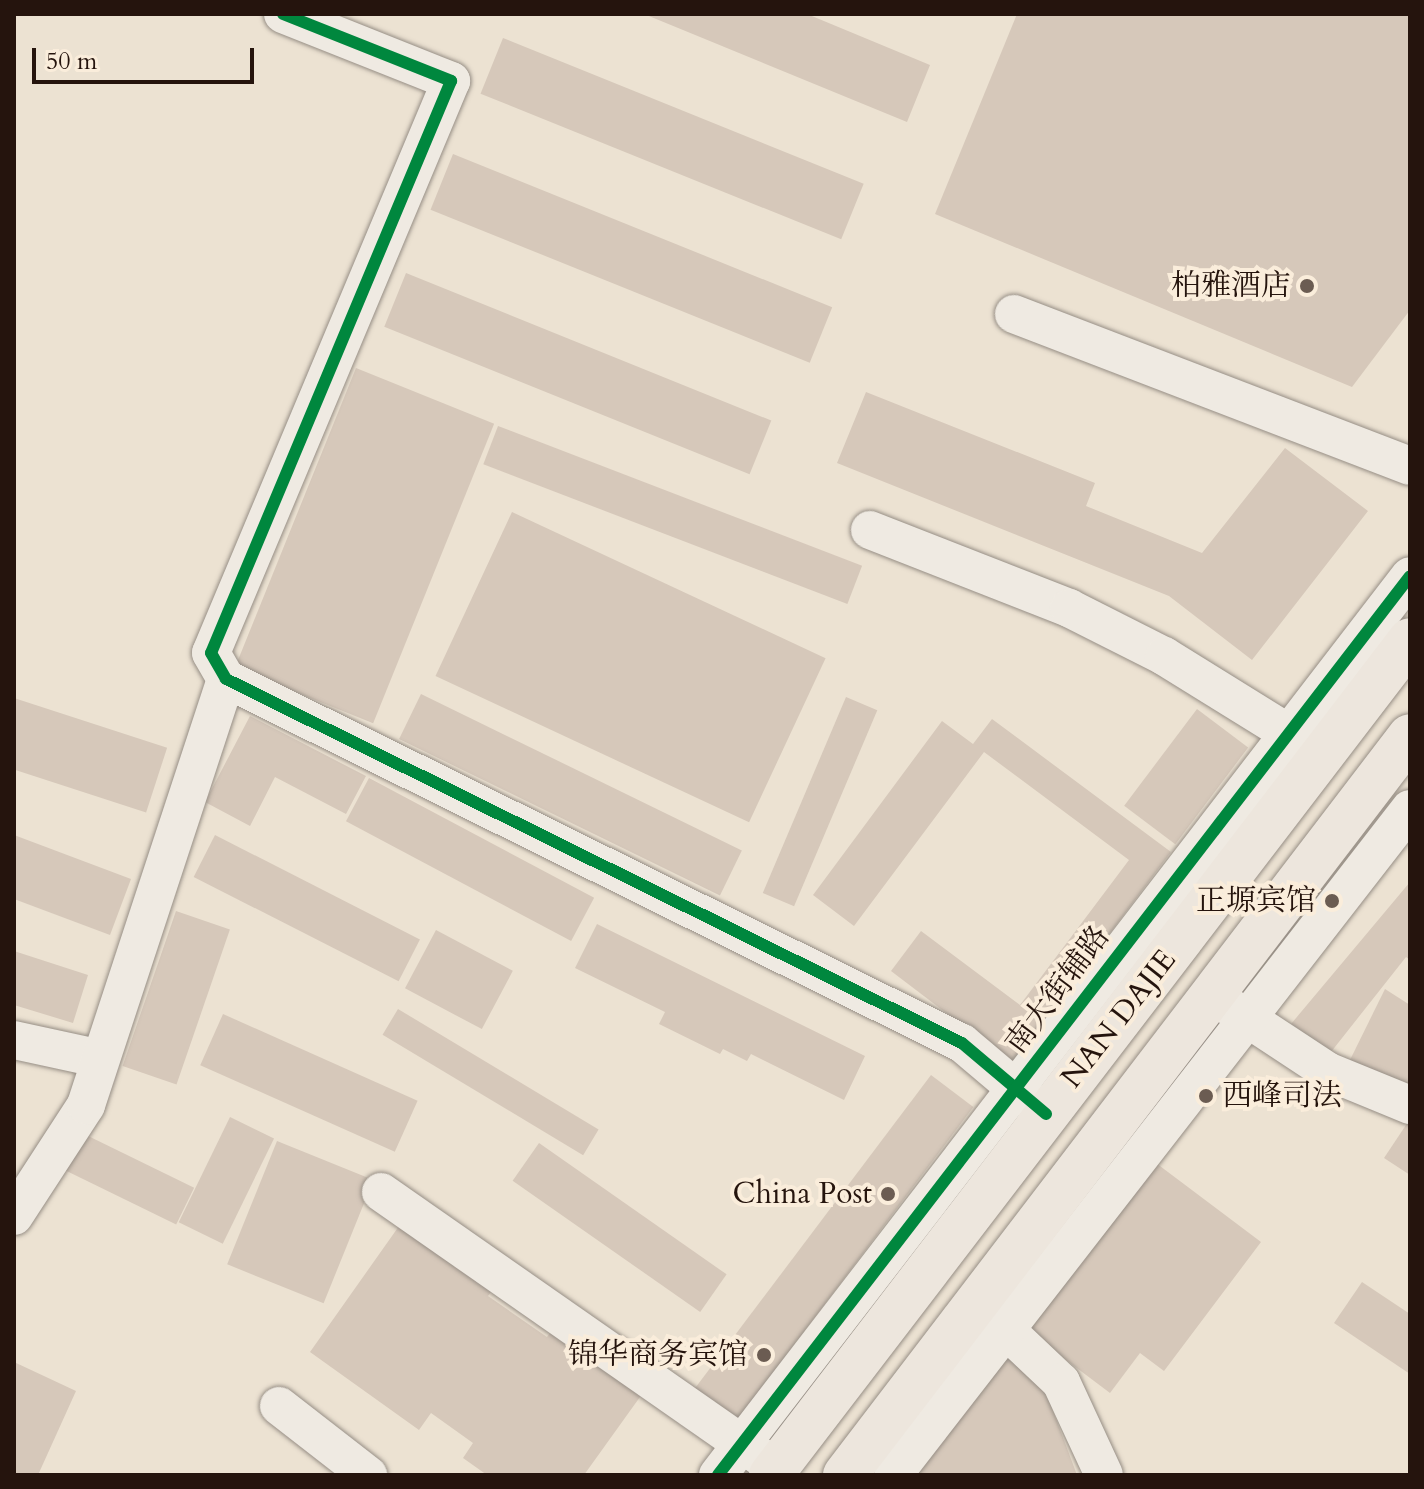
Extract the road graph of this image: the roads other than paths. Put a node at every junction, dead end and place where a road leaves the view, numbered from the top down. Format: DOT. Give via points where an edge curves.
graph roads {
  1 [pos="283,14"];
  2 [pos="1014,314"];
  3 [pos="1410,466"];
  4 [pos="870,530"];
  5 [pos="1410,576"];
  6 [pos="1410,640"];
  7 [pos="226,679"];
  8 [pos="1410,736"];
  9 [pos="1305,743"];
  10 [pos="1410,809"];
  11 [pos="1229,1006"];
  12 [pos="14,1040"];
  13 [pos="97,1058"];
  14 [pos="1031,1102"];
  15 [pos="1410,1105"];
  16 [pos="381,1192"];
  17 [pos="14,1216"];
  18 [pos="992,1317"];
  19 [pos="279,1406"];
  20 [pos="763,1462"];
  21 [pos="368,1475"];
  22 [pos="718,1475"];
  23 [pos="845,1475"];
  24 [pos="893,1475"];
  25 [pos="1104,1475"];
  1 -- 7 [label="street" via="451,81 211,653"];
  2 -- 3 [label="street"];
  4 -- 9 [label="street" via="1069,608"];
  5 -- 9 [label="street"];
  6 -- 9 [label="main road, NAN DAJIE"];
  7 -- 13 [label="street"];
  7 -- 14 [label="street" via="962,1043"];
  8 -- 11 [label="main road, NAN DAJIE"];
  9 -- 14 [label="main road, NAN DAJIE"];
  10 -- 11 [label="street"];
  11 -- 15 [label="street" via="1327,1071"];
  11 -- 18 [label="main road, NAN DAJIE"];
  12 -- 13 [label="street"];
  13 -- 17 [label="street" via="86,1105"];
  14 -- 20 [label="main road, NAN DAJIE"];
  16 -- 20 [label="street"];
  18 -- 23 [label="main road, NAN DAJIE"];
  18 -- 24 [label="street"];
  18 -- 25 [label="street" via="1061,1382"];
  19 -- 21 [label="street"];
  20 -- 22 [label="street"];
}
